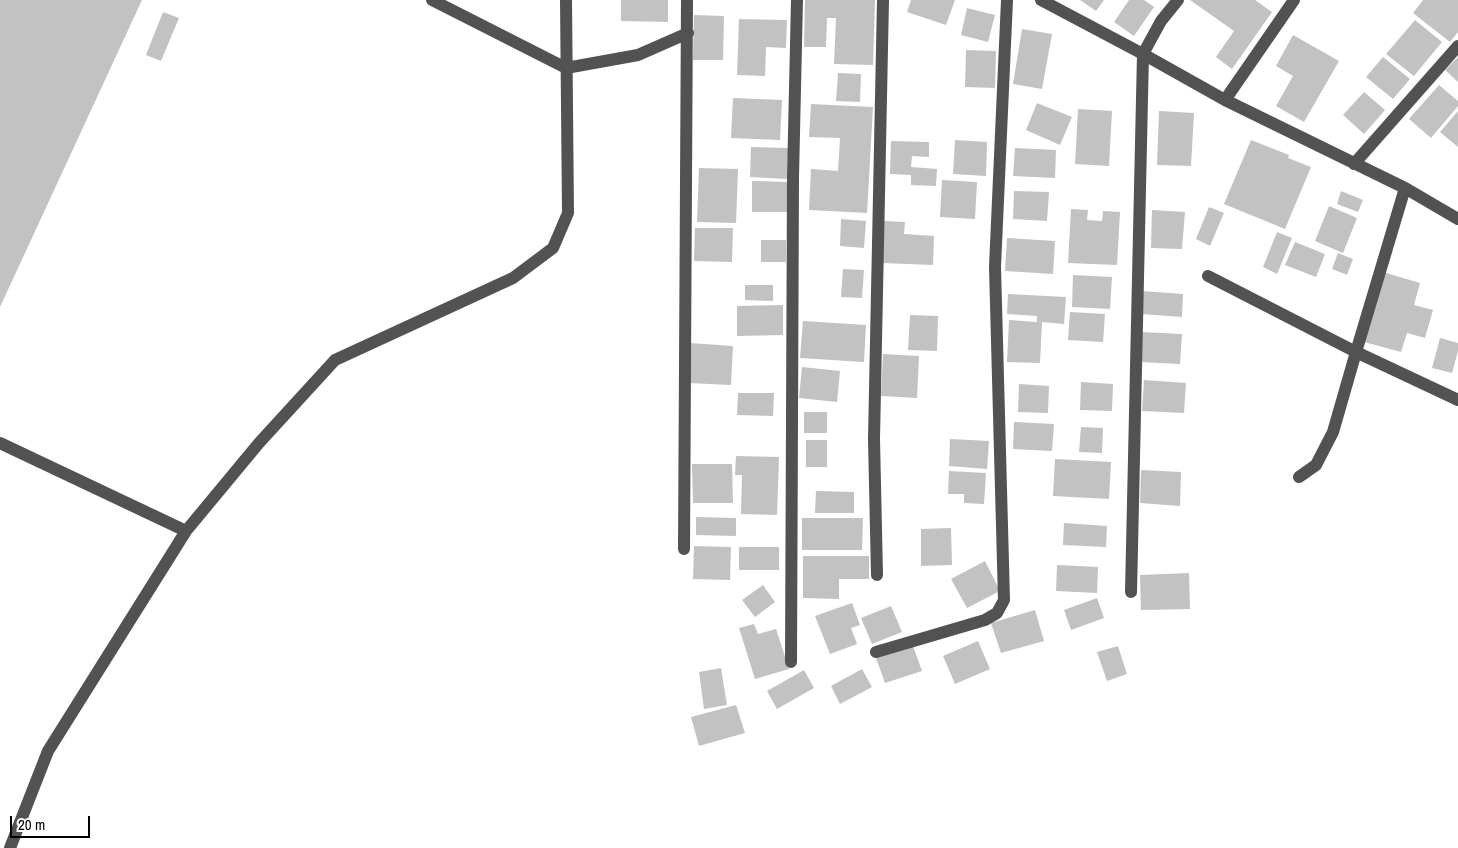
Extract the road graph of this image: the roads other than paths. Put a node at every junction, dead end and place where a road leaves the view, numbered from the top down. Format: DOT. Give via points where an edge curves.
graph roads {
  1 [pos="432,0"];
  2 [pos="566,0"];
  3 [pos="687,0"];
  4 [pos="797,0"];
  5 [pos="883,0"];
  6 [pos="1007,0"];
  7 [pos="1178,0"];
  8 [pos="1294,0"];
  9 [pos="1047,1"];
  10 [pos="688,33"];
  11 [pos="1458,46"];
  12 [pos="1143,54"];
  13 [pos="566,68"];
  14 [pos="1225,100"];
  15 [pos="1354,164"];
  16 [pos="1405,188"];
  17 [pos="1458,219"];
  18 [pos="1208,276"];
  19 [pos="1356,352"];
  20 [pos="1458,400"];
  21 [pos="0,443"];
  22 [pos="1299,477"];
  23 [pos="186,531"];
  24 [pos="684,549"];
  25 [pos="877,575"];
  26 [pos="1130,592"];
  27 [pos="876,652"];
  28 [pos="791,662"];
  29 [pos="10,848"];
  1 -- 13 [label="street"];
  2 -- 13 [label="street"];
  3 -- 10 [label="street"];
  4 -- 28 [label="street"];
  5 -- 25 [label="street" via="874,439"];
  6 -- 27 [label="street" via="995,267 1004,600 997,613 985,620"];
  7 -- 12 [label="street"];
  8 -- 14 [label="street"];
  9 -- 12 [label="street"];
  10 -- 13 [label="street" via="638,55"];
  10 -- 24 [label="street"];
  11 -- 15 [label="street"];
  12 -- 14 [label="street"];
  12 -- 26 [label="street"];
  13 -- 23 [label="street" via="568,213 553,248 513,278 335,360 259,443"];
  14 -- 15 [label="street"];
  15 -- 16 [label="street"];
  16 -- 17 [label="street"];
  16 -- 19 [label="street"];
  18 -- 19 [label="street"];
  19 -- 20 [label="street"];
  19 -- 22 [label="street" via="1333,432 1316,464"];
  21 -- 23 [label="street"];
  23 -- 29 [label="street" via="48,751"];
}
